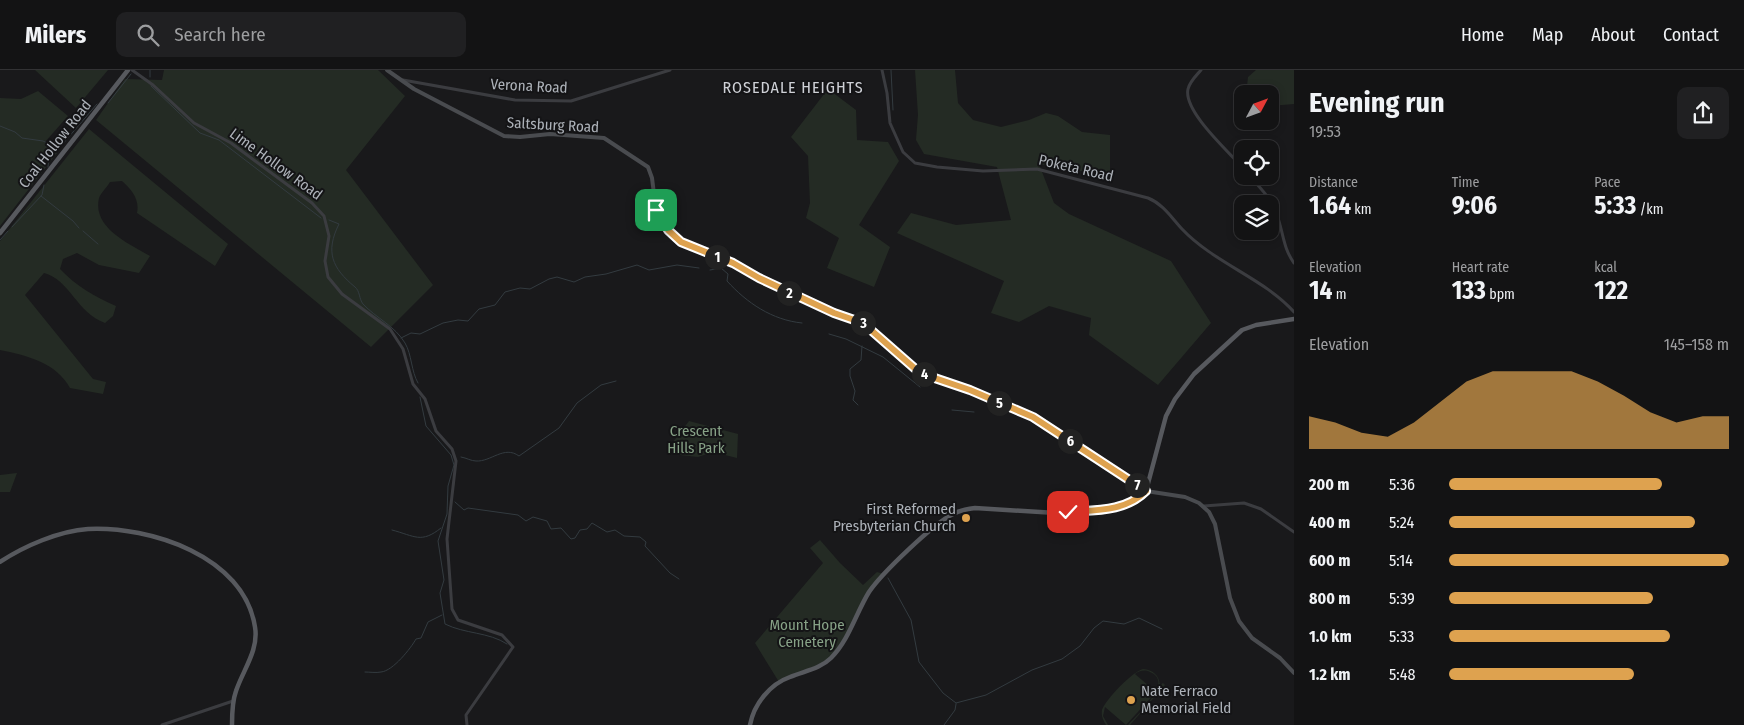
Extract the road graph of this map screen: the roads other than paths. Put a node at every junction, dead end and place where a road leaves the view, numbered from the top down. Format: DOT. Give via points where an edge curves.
graph roads {
  1 [pos="128,70"];
  2 [pos="132,70"];
  3 [pos="387,70"];
  4 [pos="670,70"];
  5 [pos="882,70"];
  6 [pos="1201,70"];
  7 [pos="397,79"];
  8 [pos="1234,158"];
  9 [pos="1257,185"];
  10 [pos="0,233"];
  11 [pos="1294,263"];
  12 [pos="1294,312"];
  13 [pos="1294,320"];
  14 [pos="1146,491"];
  15 [pos="1204,506"];
  16 [pos="1294,532"];
  17 [pos="0,562"];
  18 [pos="1294,673"];
  19 [pos="233,701"];
  20 [pos="162,725"];
  21 [pos="232,725"];
  22 [pos="468,725"];
  23 [pos="750,725"];
  1 -- 10 [label="main road, Coal Hollow Road"];
  2 -- 22 [label="street, Lime Hollow Road" via="194,123 231,143 312,202 324,216 329,236 325,261 328,277 342,294 390,329 403,349 413,384 425,399 436,431 452,449 456,460 447,539 452,609 458,620 502,635 514,647 466,715"];
  3 -- 7 [label="main road"];
  4 -- 7 [label="street, Verona Road" via="570,101 515,100"];
  5 -- 12 [label="street, Poketa Road" via="890,123 903,152 915,163 984,171 1037,169 1148,198 1163,208 1201,247 1266,289"];
  6 -- 8 [label="street" via="1190,82 1187,98 1196,116"];
  7 -- 14 [label="main road, Saltsburg Road" via="504,136 550,134 604,138 648,167 656,210 668,230 681,242 733,263 834,313 863,323 920,373 1033,417"];
  9 -- 11 [label="street" via="1274,206 1282,238"];
  13 -- 14 [label="main road" via="1242,330 1194,374 1166,416"];
  14 -- 15 [label="main road, Saltsburg Road" via="1185,497"];
  14 -- 23 [label="main road" via="1129,503 1111,508 1045,513 975,508 950,515 880,578 832,656 820,666 775,685 756,707"];
  15 -- 16 [label="street" via="1244,503 1261,509"];
  15 -- 18 [label="main road" via="1215,524 1230,598 1239,621 1252,638 1280,658"];
  17 -- 19 [label="main road" via="29,545 89,529 143,533 209,560 238,587 255,624 254,648"];
  19 -- 20 [label="street"];
  19 -- 21 [label="main road"];
}
